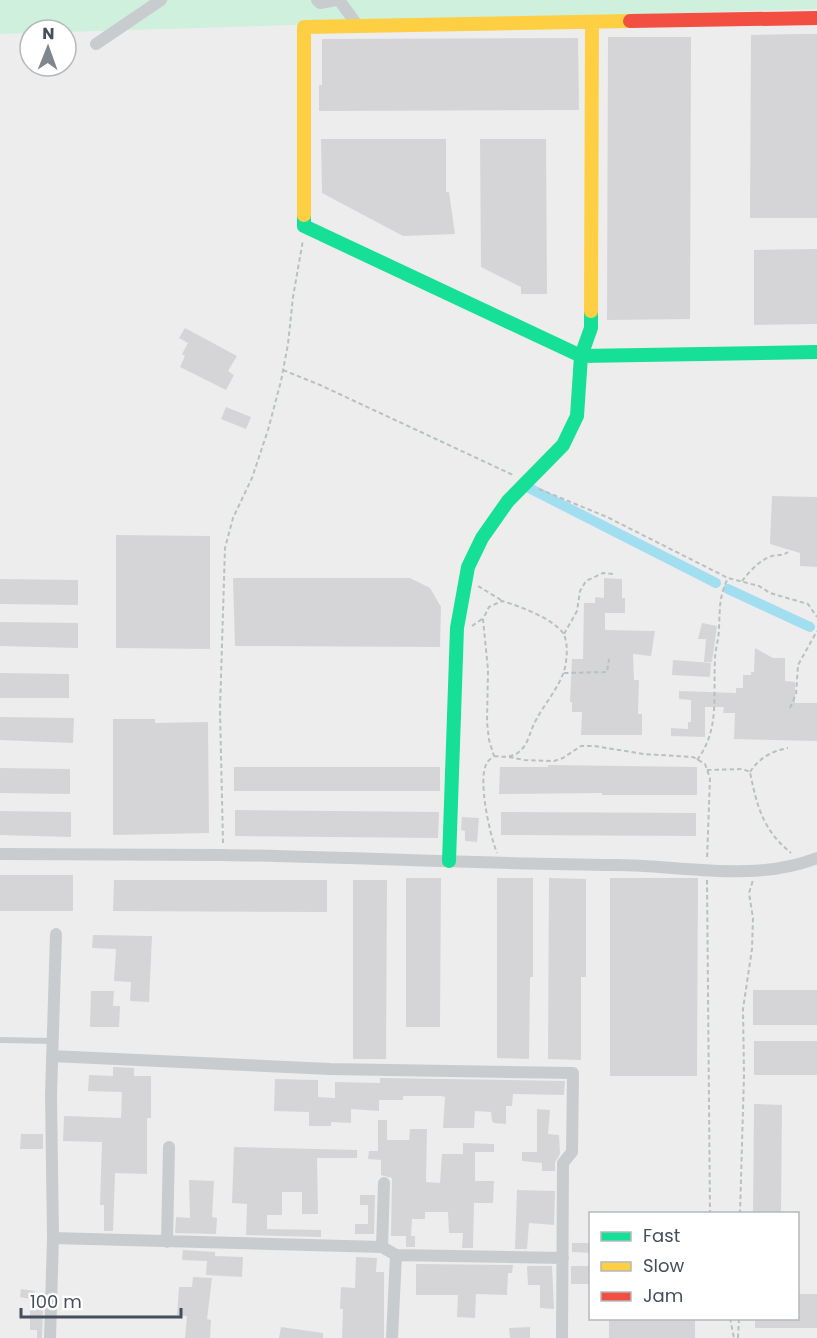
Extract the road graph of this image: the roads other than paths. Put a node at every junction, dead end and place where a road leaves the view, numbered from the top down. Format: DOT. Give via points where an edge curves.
graph roads {
  1 [pos="161,0"];
  2 [pos="317,0"];
  3 [pos="338,0"];
  4 [pos="817,18"];
  5 [pos="592,22"];
  6 [pos="358,26"];
  7 [pos="96,44"];
  8 [pos="817,352"];
  9 [pos="581,356"];
  10 [pos="0,854"];
  11 [pos="817,858"];
  12 [pos="449,861"];
  13 [pos="56,934"];
  14 [pos="0,1040"];
  15 [pos="52,1041"];
  16 [pos="52,1056"];
  17 [pos="169,1147"];
  18 [pos="384,1183"];
  19 [pos="53,1238"];
  20 [pos="167,1242"];
  21 [pos="382,1247"];
  22 [pos="396,1256"];
  23 [pos="563,1258"];
  24 [pos="50,1338"];
  25 [pos="392,1338"];
  26 [pos="562,1338"];
  1 -- 7 [label="street"];
  2 -- 3 [label="street"];
  3 -- 6 [label="street"];
  4 -- 5 [label="street"];
  5 -- 6 [label="street"];
  5 -- 9 [label="street" via="591,328"];
  6 -- 9 [label="street" via="304,27 304,226"];
  8 -- 9 [label="street"];
  9 -- 12 [label="street" via="577,416 563,445 508,501 482,538 467,573 457,628"];
  10 -- 12 [label="street"];
  11 -- 12 [label="street" via="755,872"];
  13 -- 15 [label="street"];
  14 -- 15 [label="lane"];
  15 -- 16 [label="street"];
  16 -- 19 [label="street"];
  16 -- 23 [label="street" via="330,1069 573,1073 572,1152 563,1163"];
  17 -- 20 [label="street"];
  18 -- 21 [label="street"];
  19 -- 20 [label="street"];
  19 -- 24 [label="street"];
  20 -- 21 [label="street"];
  21 -- 22 [label="street"];
  22 -- 23 [label="street"];
  22 -- 25 [label="street"];
  23 -- 26 [label="street"];
}
